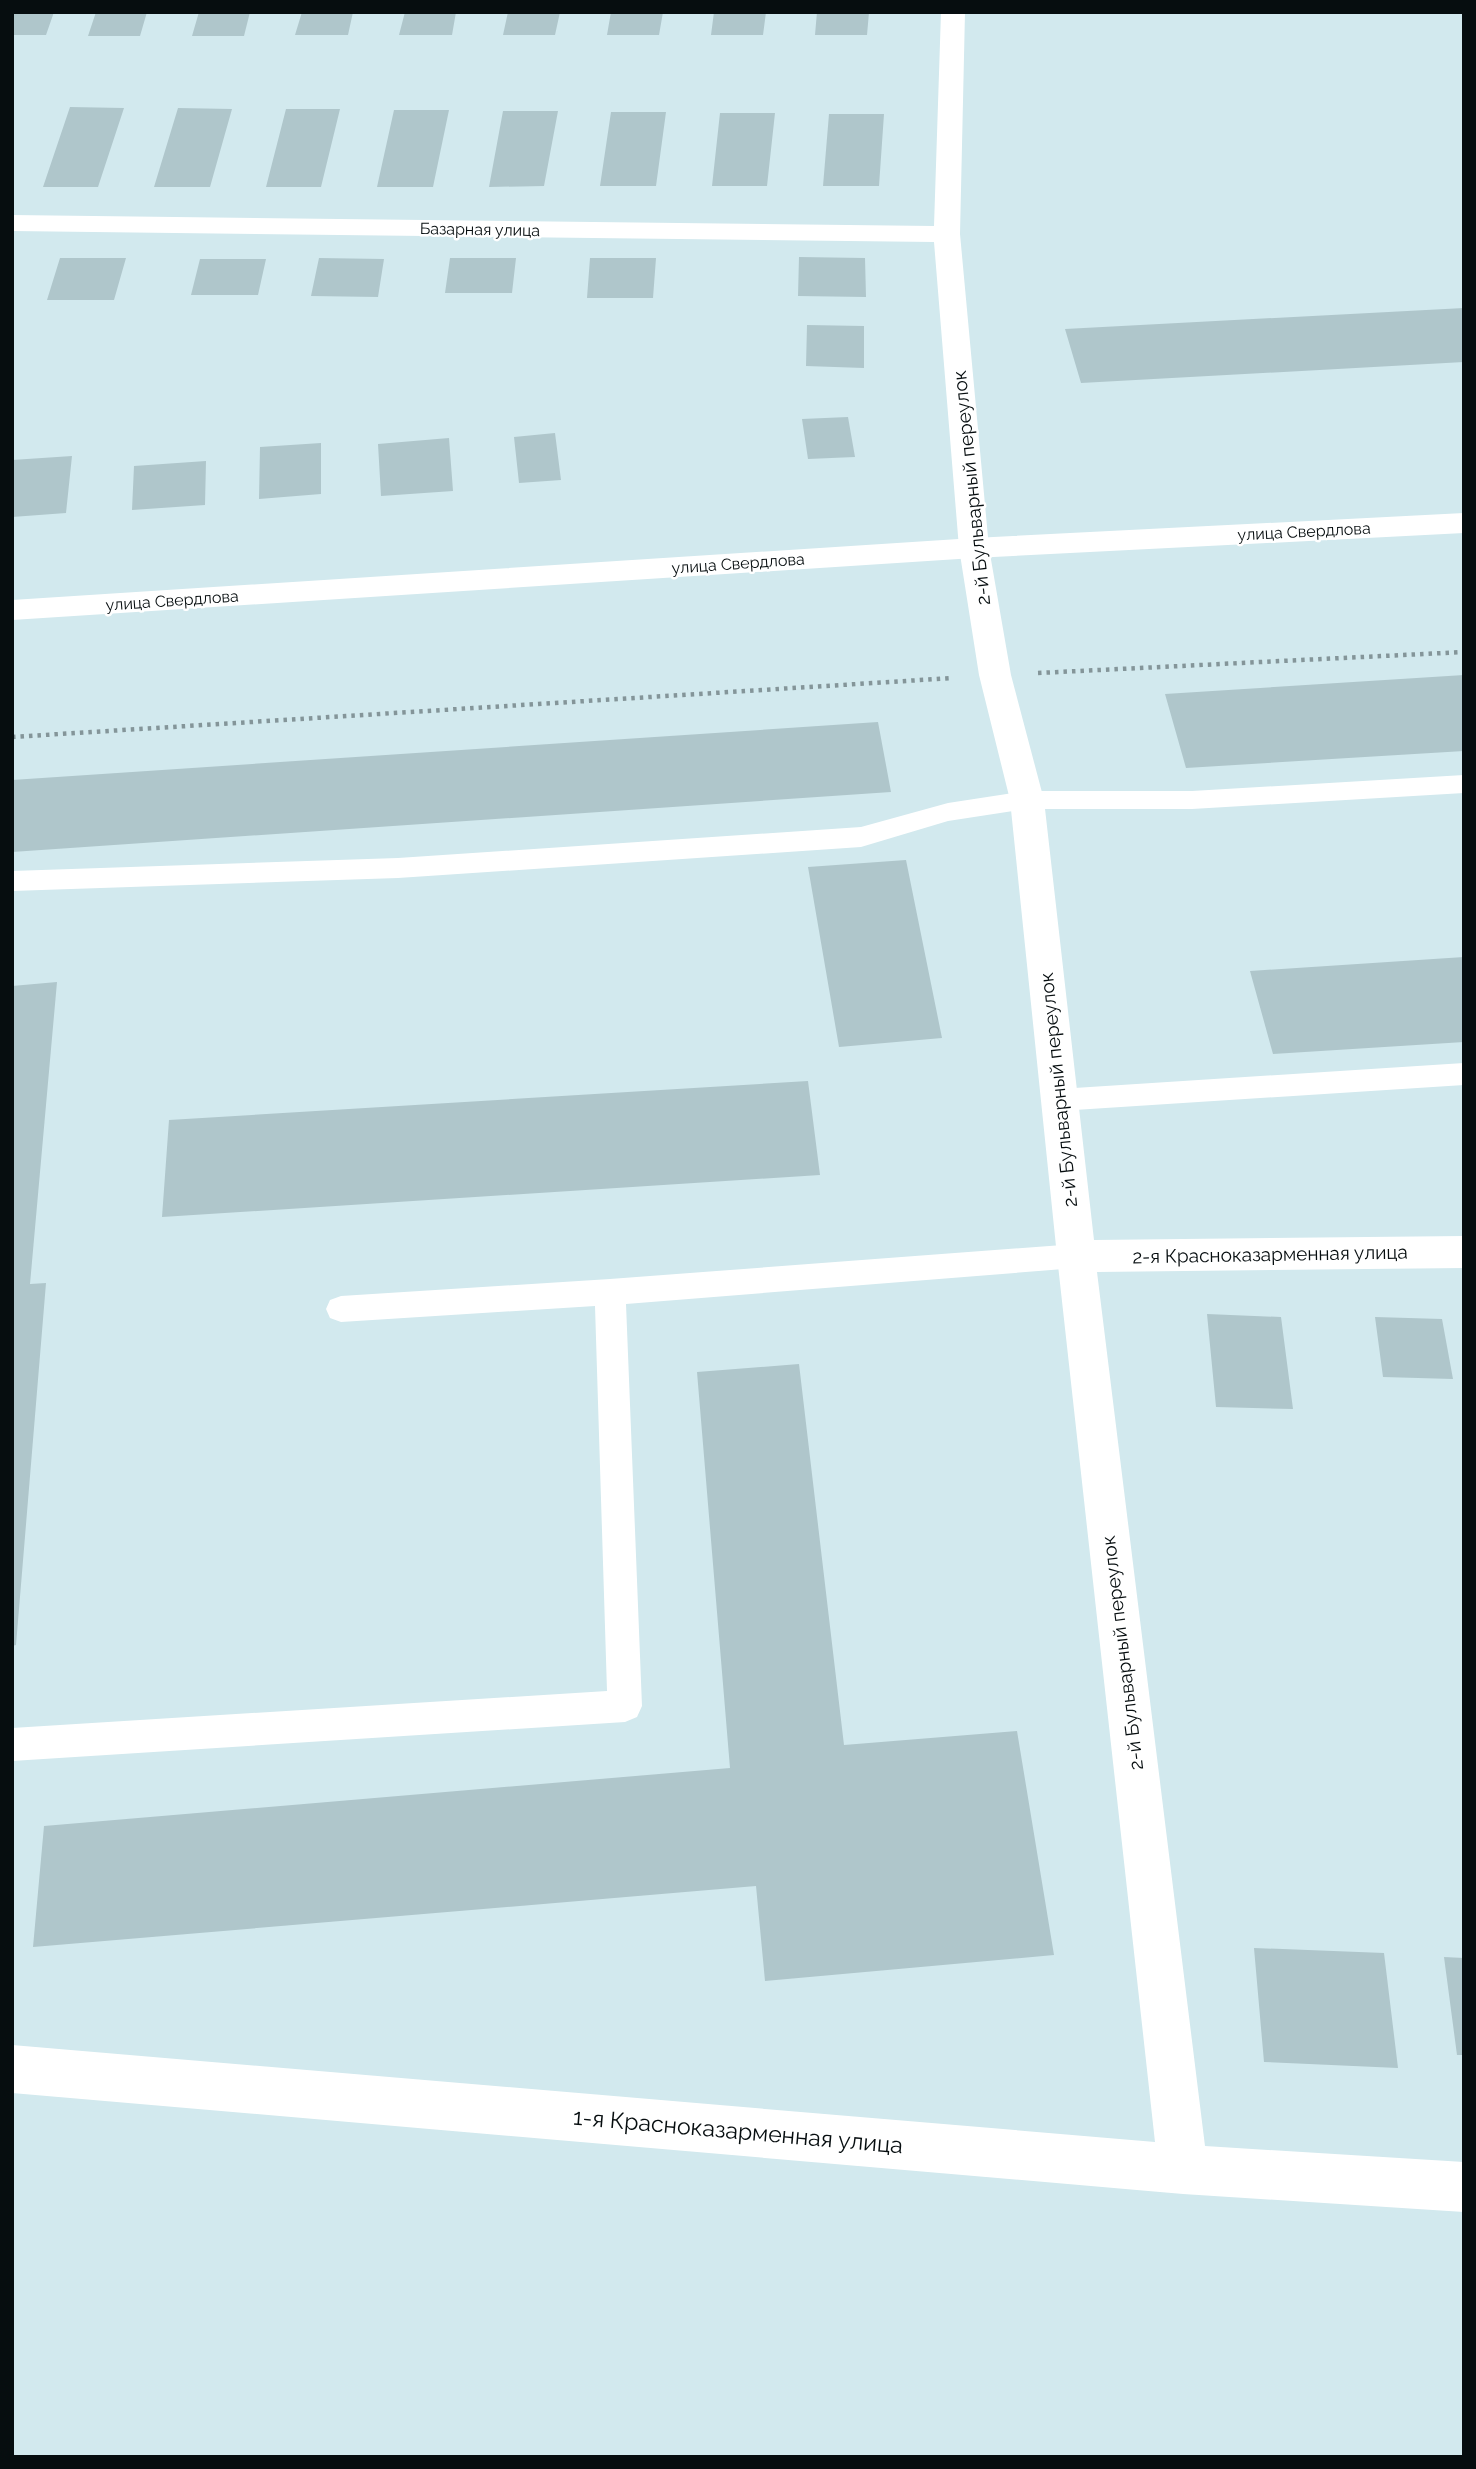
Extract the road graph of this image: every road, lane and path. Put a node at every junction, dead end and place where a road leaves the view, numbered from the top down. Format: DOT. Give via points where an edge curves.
graph roads {
  1 [pos="953,12"];
  2 [pos="12,223"];
  3 [pos="947,234"];
  4 [pos="1464,523"];
  5 [pos="974,548"];
  6 [pos="12,610"];
  7 [pos="1464,652"];
  8 [pos="995,675"];
  9 [pos="12,737"];
  10 [pos="1464,784"];
  11 [pos="1027,800"];
  12 [pos="12,881"];
  13 [pos="1464,1074"];
  14 [pos="1059,1100"];
  15 [pos="1464,1252"];
  16 [pos="1076,1256"];
  17 [pos="610,1292"];
  18 [pos="341,1309"];
  19 [pos="12,1745"];
  20 [pos="12,2069"];
  21 [pos="1183,2169"];
  22 [pos="1464,2188"];
  1 -- 3 [label="street, 2-й Бульварный переулок"];
  2 -- 3 [label="street, Базарная улица"];
  3 -- 5 [label="street, 2-й Бульварный переулок"];
  4 -- 5 [label="street, улица Свердлова"];
  5 -- 6 [label="street, улица Свердлова"];
  5 -- 8 [label="street, 2-й Бульварный переулок"];
  7 -- 8 [label="path"];
  8 -- 9 [label="path"];
  8 -- 11 [label="street, 2-й Бульварный переулок"];
  10 -- 11 [label="lane" via="1192,800"];
  11 -- 12 [label="lane" via="948,812 861,837 398,868"];
  11 -- 14 [label="street, 2-й Бульварный переулок"];
  13 -- 14 [label="lane"];
  14 -- 16 [label="street, 2-й Бульварный переулок"];
  15 -- 16 [label="street, 2-я Красноказарменная улица"];
  16 -- 17 [label="lane"];
  16 -- 21 [label="street, 2-й Бульварный переулок"];
  17 -- 18 [label="lane"];
  17 -- 19 [label="lane" via="625,1706"];
  20 -- 21 [label="street, 1-я Красноказарменная улица"];
  21 -- 22 [label="street, 1-я Красноказарменная улица"];
}
